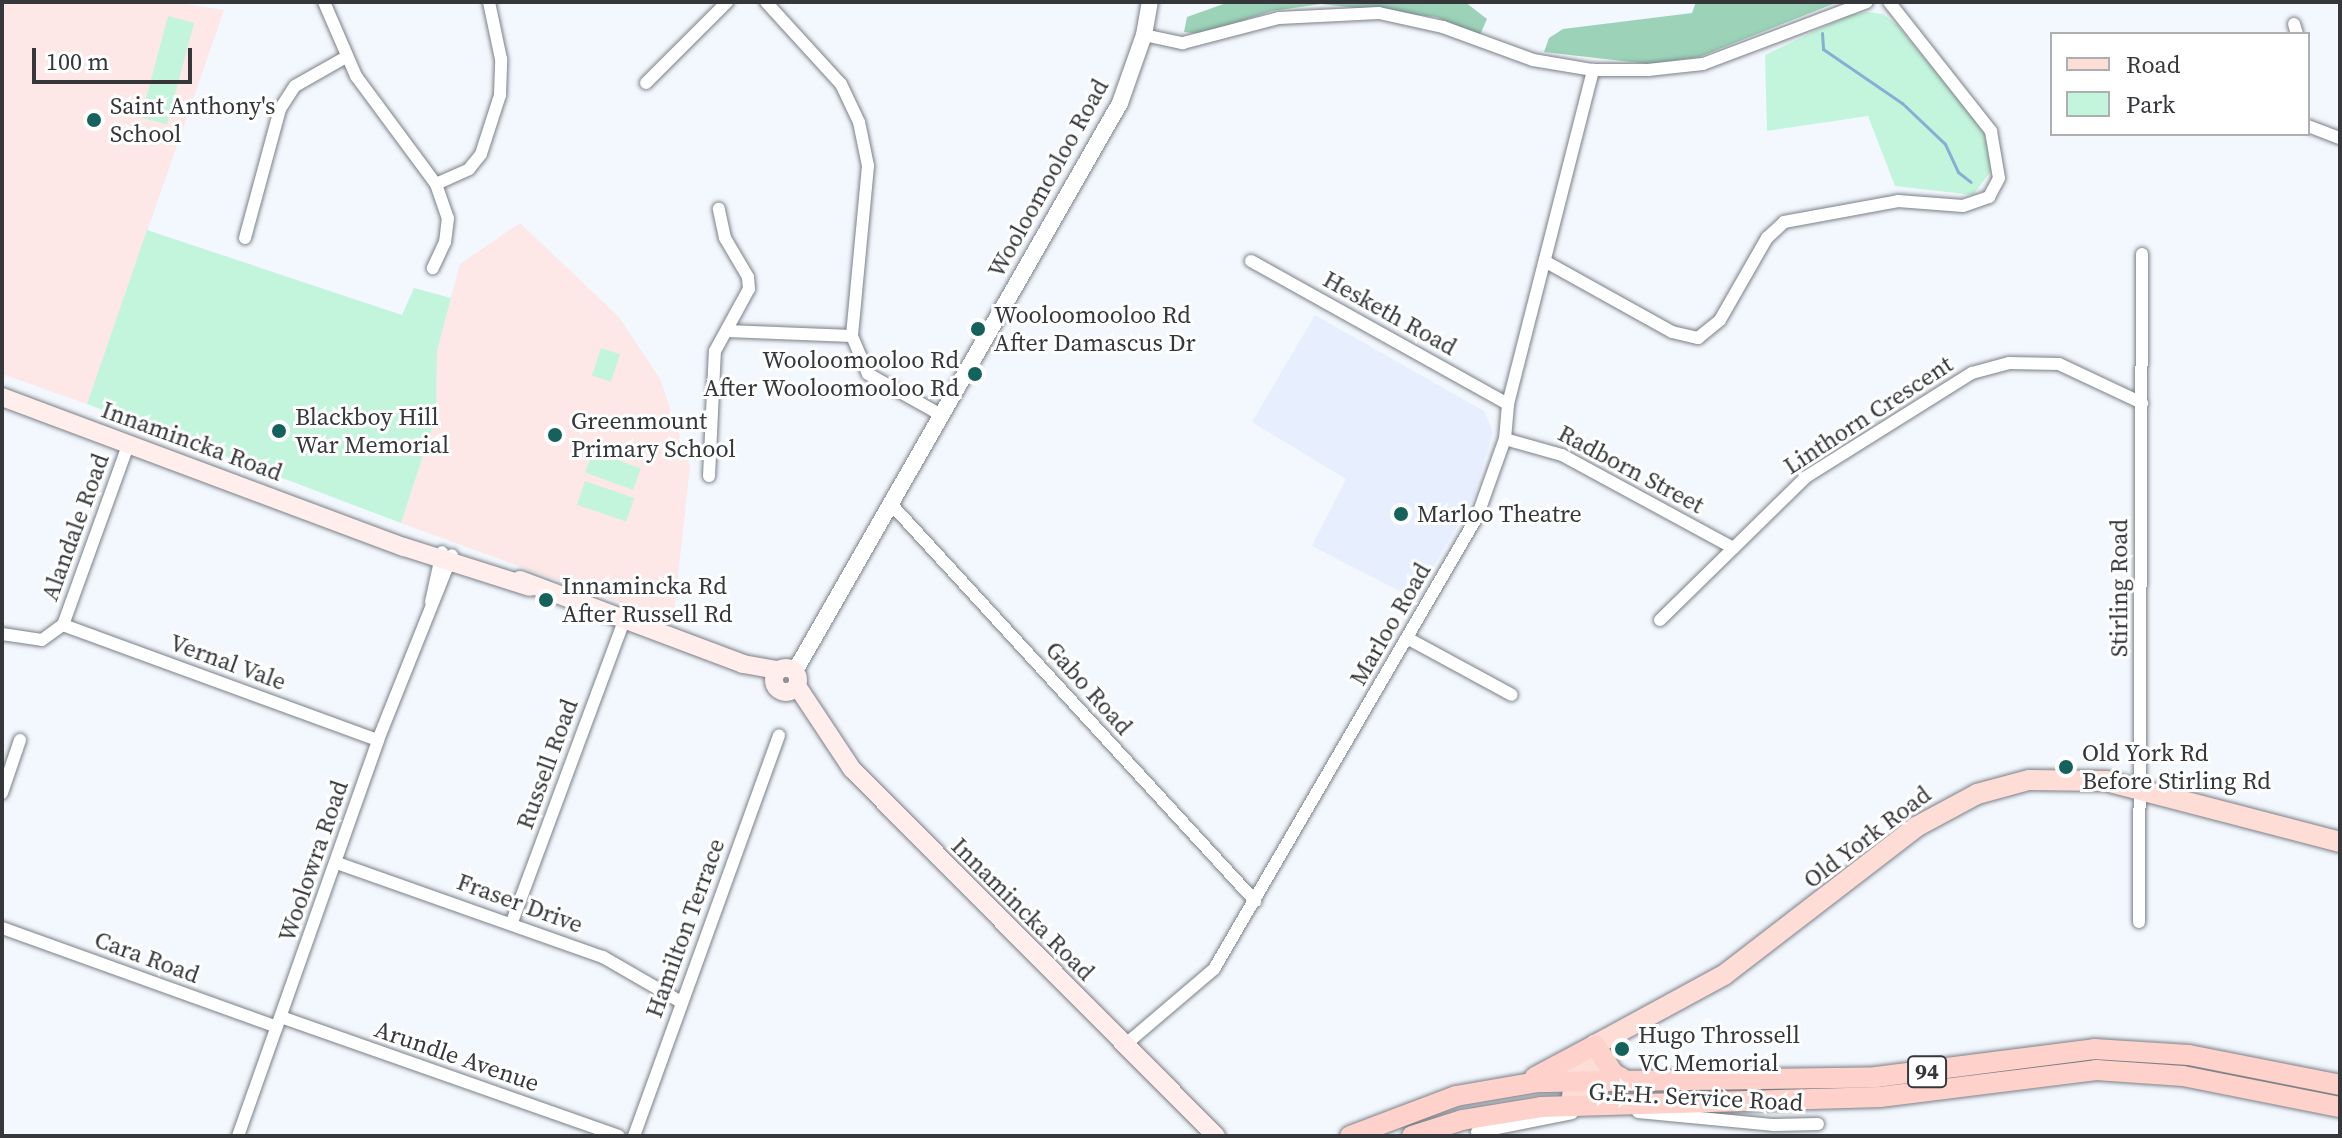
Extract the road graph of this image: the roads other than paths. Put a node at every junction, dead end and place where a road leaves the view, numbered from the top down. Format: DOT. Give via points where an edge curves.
graph roads {
  1 [pos="324,2"];
  2 [pos="489,2"];
  3 [pos="727,2"];
  4 [pos="766,2"];
  5 [pos="1150,2"];
  6 [pos="1867,2"];
  7 [pos="1889,2"];
  8 [pos="1144,35"];
  9 [pos="346,57"];
  10 [pos="1593,70"];
  11 [pos="646,83"];
  12 [pos="2310,127"];
  13 [pos="2340,138"];
  14 [pos="436,184"];
  15 [pos="719,209"];
  16 [pos="245,238"];
  17 [pos="2142,254"];
  18 [pos="1251,261"];
  19 [pos="1548,263"];
  20 [pos="433,268"];
  21 [pos="727,331"];
  22 [pos="852,336"];
  23 [pos="2,397"];
  24 [pos="2142,403"];
  25 [pos="1508,404"];
  26 [pos="941,415"];
  27 [pos="1505,439"];
  28 [pos="128,445"];
  29 [pos="709,476"];
  30 [pos="891,504"];
  31 [pos="1733,548"];
  32 [pos="446,558"];
  33 [pos="1660,620"];
  34 [pos="624,621"];
  35 [pos="63,625"];
  36 [pos="2,634"];
  37 [pos="1407,638"];
  38 [pos="789,674"];
  39 [pos="1512,695"];
  40 [pos="779,735"];
  41 [pos="20,740"];
  42 [pos="378,740"];
  43 [pos="2140,789"];
  44 [pos="2,793"];
  45 [pos="2340,842"];
  46 [pos="337,863"];
  47 [pos="1255,901"];
  48 [pos="512,922"];
  49 [pos="2139,922"];
  50 [pos="2,928"];
  51 [pos="681,1002"];
  52 [pos="279,1022"];
  53 [pos="1126,1044"];
  54 [pos="1595,1045"];
  55 [pos="1580,1079"];
  56 [pos="1623,1079"];
  57 [pos="2340,1085"];
  58 [pos="1502,1087"];
  59 [pos="1579,1104"];
  60 [pos="2340,1107"];
  61 [pos="1504,1120"];
  62 [pos="1818,1124"];
  63 [pos="1477,1132"];
  64 [pos="238,1136"];
  65 [pos="619,1136"];
  66 [pos="634,1136"];
  67 [pos="1216,1136"];
  68 [pos="1350,1136"];
  69 [pos="1412,1136"];
  1 -- 9 [label="street"];
  2 -- 14 [label="street" via="501,59 500,95 481,154 469,169"];
  3 -- 11 [label="street"];
  4 -- 22 [label="street" via="841,84 859,122 868,166"];
  5 -- 8 [label="street, Wooloomooloo Road"];
  6 -- 10 [label="street" via="1703,64"];
  7 -- 19 [label="street" via="1991,131 1999,178 1989,197 1963,206 1898,201 1784,222 1767,238 1720,320 1698,338 1672,332"];
  8 -- 10 [label="street" via="1183,43 1279,18 1379,13 1443,27 1533,60"];
  8 -- 26 [label="street, Wooloomooloo Road" via="1120,103"];
  9 -- 14 [label="street"];
  9 -- 16 [label="street" via="295,86 280,109"];
  10 -- 19 [label="street, Marloo Road"];
  12 -- 13 [label="street"];
  14 -- 20 [label="street" via="448,218 445,242"];
  15 -- 21 [label="street" via="725,238 748,277 744,305"];
  17 -- 24 [label="street, Stirling Road"];
  18 -- 25 [label="street, Hesketh Road"];
  19 -- 25 [label="street, Marloo Road"];
  21 -- 22 [label="street"];
  21 -- 29 [label="street" via="715,351"];
  22 -- 26 [label="street" via="868,374"];
  23 -- 28 [label="main road, Innamincka Road"];
  24 -- 31 [label="street, Linthorn Crescent" via="2059,364 2009,363 1972,373 1806,477"];
  24 -- 43 [label="street, Stirling Road"];
  25 -- 27 [label="street, Marloo Road"];
  26 -- 30 [label="street, Wooloomooloo Road"];
  27 -- 31 [label="street, Radborn Street" via="1562,455"];
  27 -- 37 [label="street, Marloo Road" via="1477,517"];
  28 -- 32 [label="main road, Innamincka Road"];
  28 -- 35 [label="street, Alandale Road"];
  30 -- 38 [label="street, Wooloomooloo Road"];
  30 -- 47 [label="street, Gabo Road"];
  31 -- 33 [label="street, Linthorn Crescent"];
  32 -- 34 [label="main road, Innamincka Road"];
  32 -- 42 [label="street, Woolowra Road"];
  34 -- 38 [label="main road, Innamincka Road" via="743,664"];
  34 -- 48 [label="street, Russell Road"];
  35 -- 36 [label="street" via="42,640"];
  35 -- 42 [label="street, Vernal Vale"];
  37 -- 39 [label="street"];
  37 -- 47 [label="street, Marloo Road"];
  38 -- 53 [label="main road, Innamincka Road" via="852,769"];
  40 -- 51 [label="street, Hamilton Terrace"];
  41 -- 44 [label="street"];
  42 -- 46 [label="street, Woolowra Road"];
  43 -- 45 [label="main road, Old York Road"];
  43 -- 49 [label="street, Stirling Road"];
  43 -- 54 [label="main road, Old York Road" via="2084,779 2040,779 1963,800 1916,827 1724,975"];
  46 -- 48 [label="street, Fraser Drive"];
  46 -- 52 [label="street, Woolowra Road"];
  47 -- 53 [label="street, Marloo Road" via="1214,969"];
  48 -- 51 [label="street, Fraser Drive" via="625,967"];
  50 -- 52 [label="street, Cara Road"];
  51 -- 66 [label="street, Hamilton Terrace"];
  52 -- 64 [label="street, Woolowra Road"];
  52 -- 65 [label="street, Arundle Avenue"];
  53 -- 67 [label="main road, Innamincka Road"];
  54 -- 55 [label="main road"];
  54 -- 56 [label="highway"];
  54 -- 58 [label="highway" via="1546,1074"];
  55 -- 56 [label="highway, 94"];
  55 -- 58 [label="highway, 94"];
  55 -- 59 [label="main road"];
  56 -- 57 [label="highway, 94" via="1876,1077 2051,1053 2138,1049"];
  58 -- 61 [label="street"];
  58 -- 68 [label="highway, 94" via="1415,1108"];
  59 -- 60 [label="highway, 94" via="1880,1097 2096,1070 2183,1076"];
  59 -- 61 [label="highway, 94"];
  61 -- 62 [label="street, G.E.H. Service Road" via="1581,1112"];
  61 -- 63 [label="street, G.E.H. Service Road"];
  61 -- 69 [label="highway, 94"];
}
